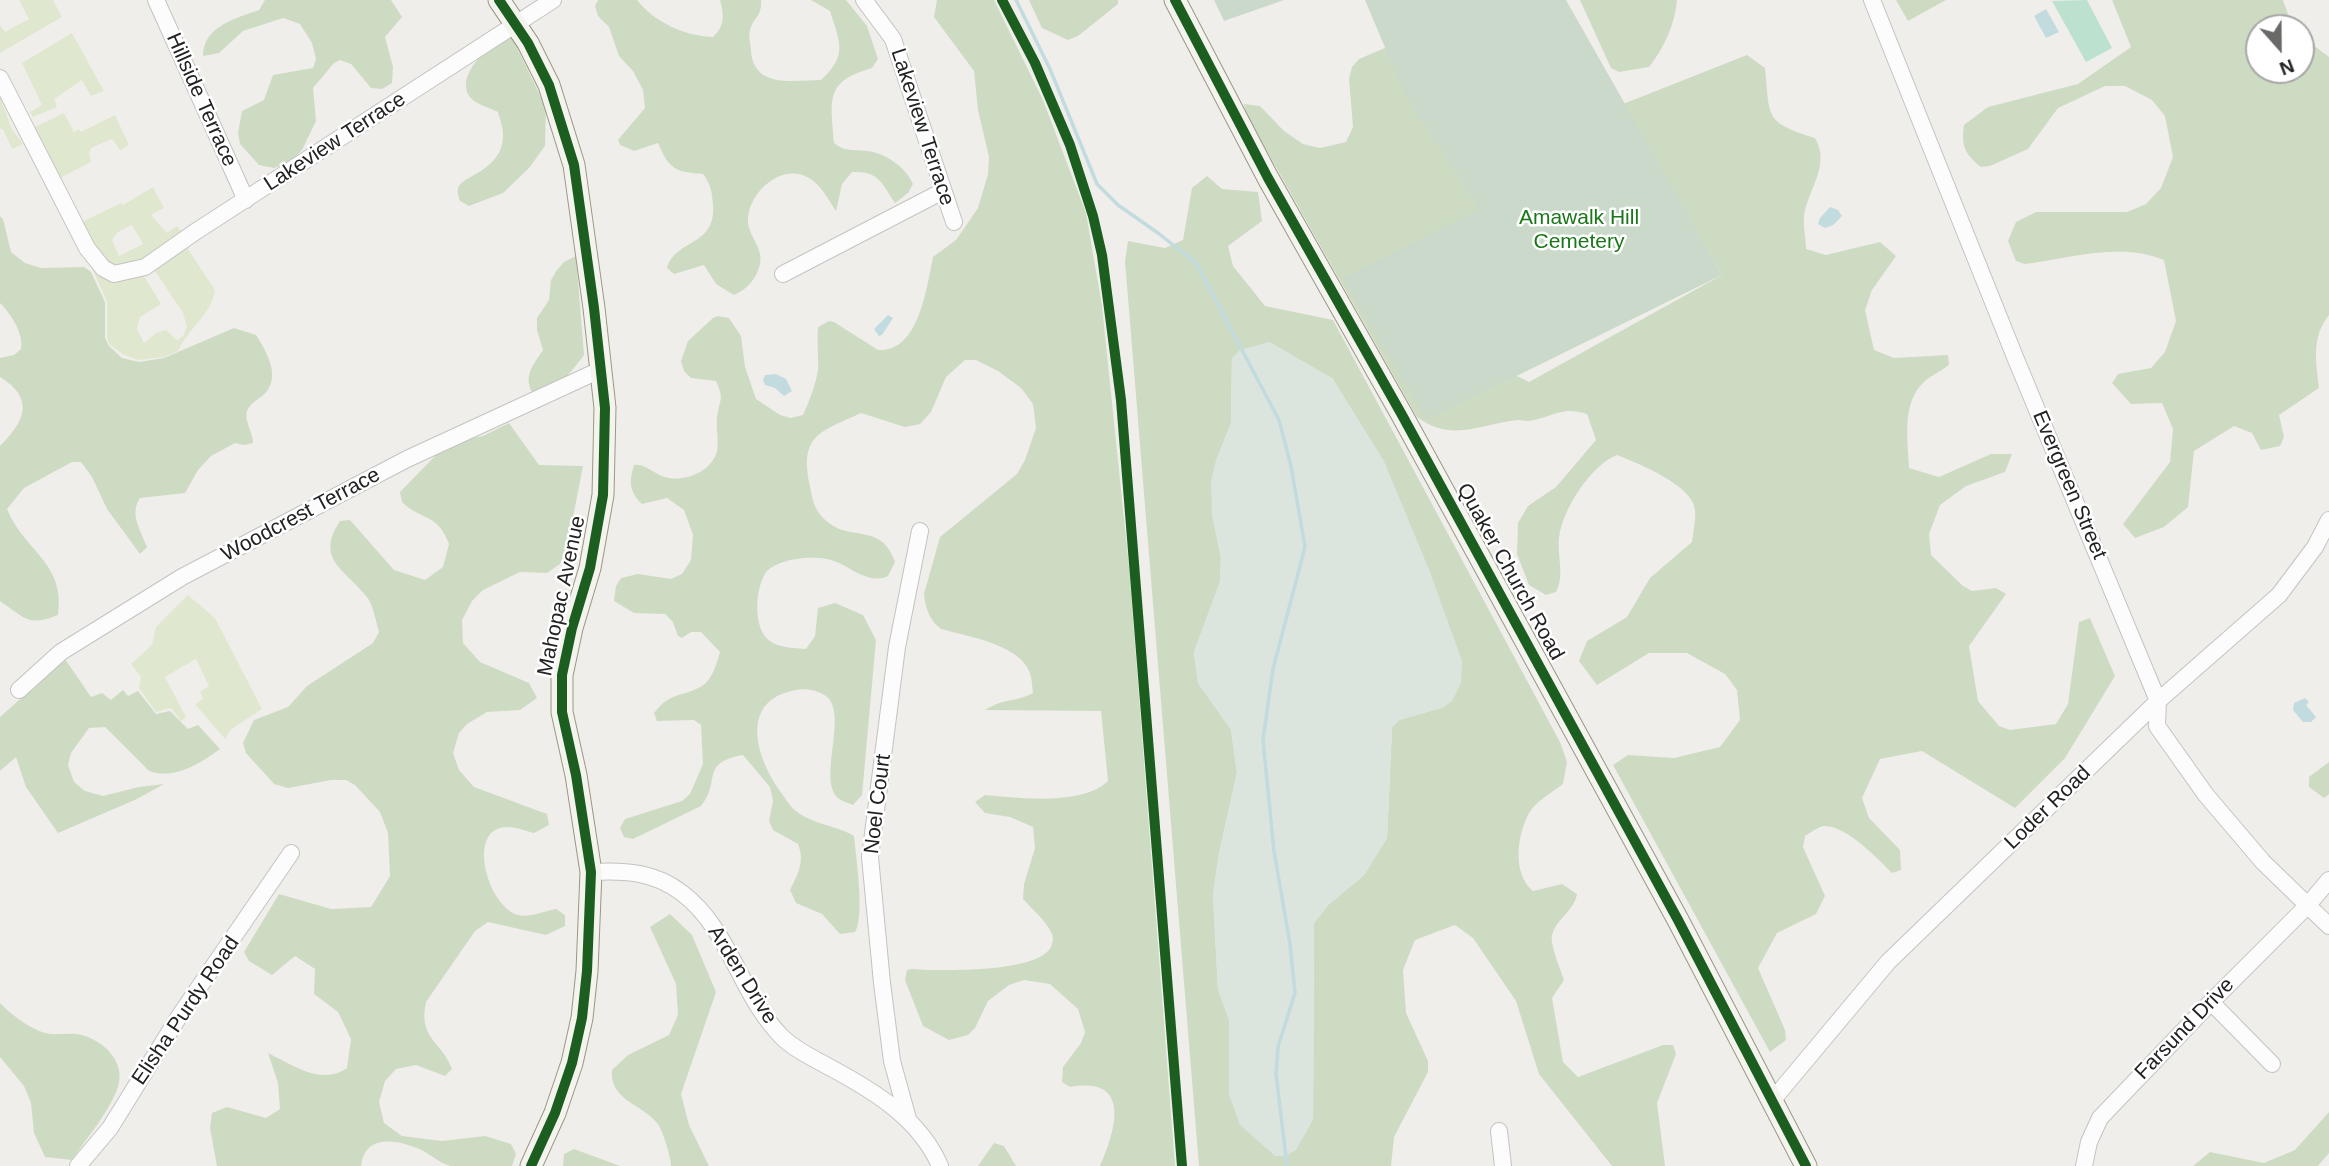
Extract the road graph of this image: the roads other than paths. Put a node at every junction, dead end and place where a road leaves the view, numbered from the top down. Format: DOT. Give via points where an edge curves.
graph roads {
  1 [pos="156,0"];
  2 [pos="499,0"];
  3 [pos="553,0"];
  4 [pos="864,0"];
  5 [pos="1175,0"];
  6 [pos="1872,0"];
  7 [pos="515,24"];
  8 [pos="0,78"];
  9 [pos="943,191"];
  10 [pos="246,200"];
  11 [pos="954,222"];
  12 [pos="783,274"];
  13 [pos="600,370"];
  14 [pos="2329,520"];
  15 [pos="920,531"];
  16 [pos="19,690"];
  17 [pos="2158,701"];
  18 [pos="291,853"];
  19 [pos="592,872"];
  20 [pos="2329,880"];
  21 [pos="2307,906"];
  22 [pos="2329,926"];
  23 [pos="2211,1002"];
  24 [pos="2272,1064"];
  25 [pos="1772,1102"];
  26 [pos="908,1119"];
  27 [pos="1499,1131"];
  28 [pos="78,1166"];
  29 [pos="531,1166"];
  30 [pos="940,1166"];
  31 [pos="1503,1166"];
  32 [pos="1806,1166"];
  33 [pos="2084,1166"];
  1 -- 10 [label="street, Hillside Terrace"];
  2 -- 7 [label="street, Mahopac Avenue"];
  3 -- 7 [label="street, Lakeview Terrace"];
  4 -- 9 [label="street, Lakeview Terrace" via="893,39"];
  5 -- 25 [label="street, Quaker Church Road" via="1268,178 1671,908"];
  6 -- 17 [label="street, Evergreen Street"];
  7 -- 10 [label="street, Lakeview Terrace"];
  7 -- 13 [label="street, Mahopac Avenue" via="549,85 574,165"];
  8 -- 10 [label="street, Lakeview Terrace" via="87,248 114,274 145,267"];
  9 -- 11 [label="street, Lakeview Terrace"];
  9 -- 12 [label="street"];
  13 -- 16 [label="street, Woodcrest Terrace" via="407,459 183,577 61,652"];
  13 -- 19 [label="street, Mahopac Avenue" via="605,408 603,495 590,568 562,675 562,712"];
  14 -- 17 [label="street, Loder Road" via="2279,595"];
  15 -- 26 [label="street, Noel Court" via="897,647 870,857 892,1061"];
  17 -- 21 [label="street, Evergreen Street" via="2157,726 2206,795"];
  17 -- 25 [label="street, Loder Road" via="1888,962"];
  18 -- 28 [label="street, Elisha Purdy Road" via="180,1015 110,1128"];
  19 -- 26 [label="street, Arden Drive" via="641,873 665,881 685,895 715,928 762,1015 784,1039 856,1081"];
  19 -- 29 [label="street, Mahopac Avenue" via="582,1018 555,1113"];
  20 -- 21 [label="street, Farsund Drive"];
  21 -- 22 [label="street, Evergreen Street"];
  21 -- 23 [label="street, Farsund Drive"];
  23 -- 24 [label="street"];
  23 -- 33 [label="street, Farsund Drive" via="2100,1118"];
  25 -- 32 [label="street, Quaker Church Road"];
  26 -- 30 [label="street, Arden Drive"];
  27 -- 31 [label="street"];
}
